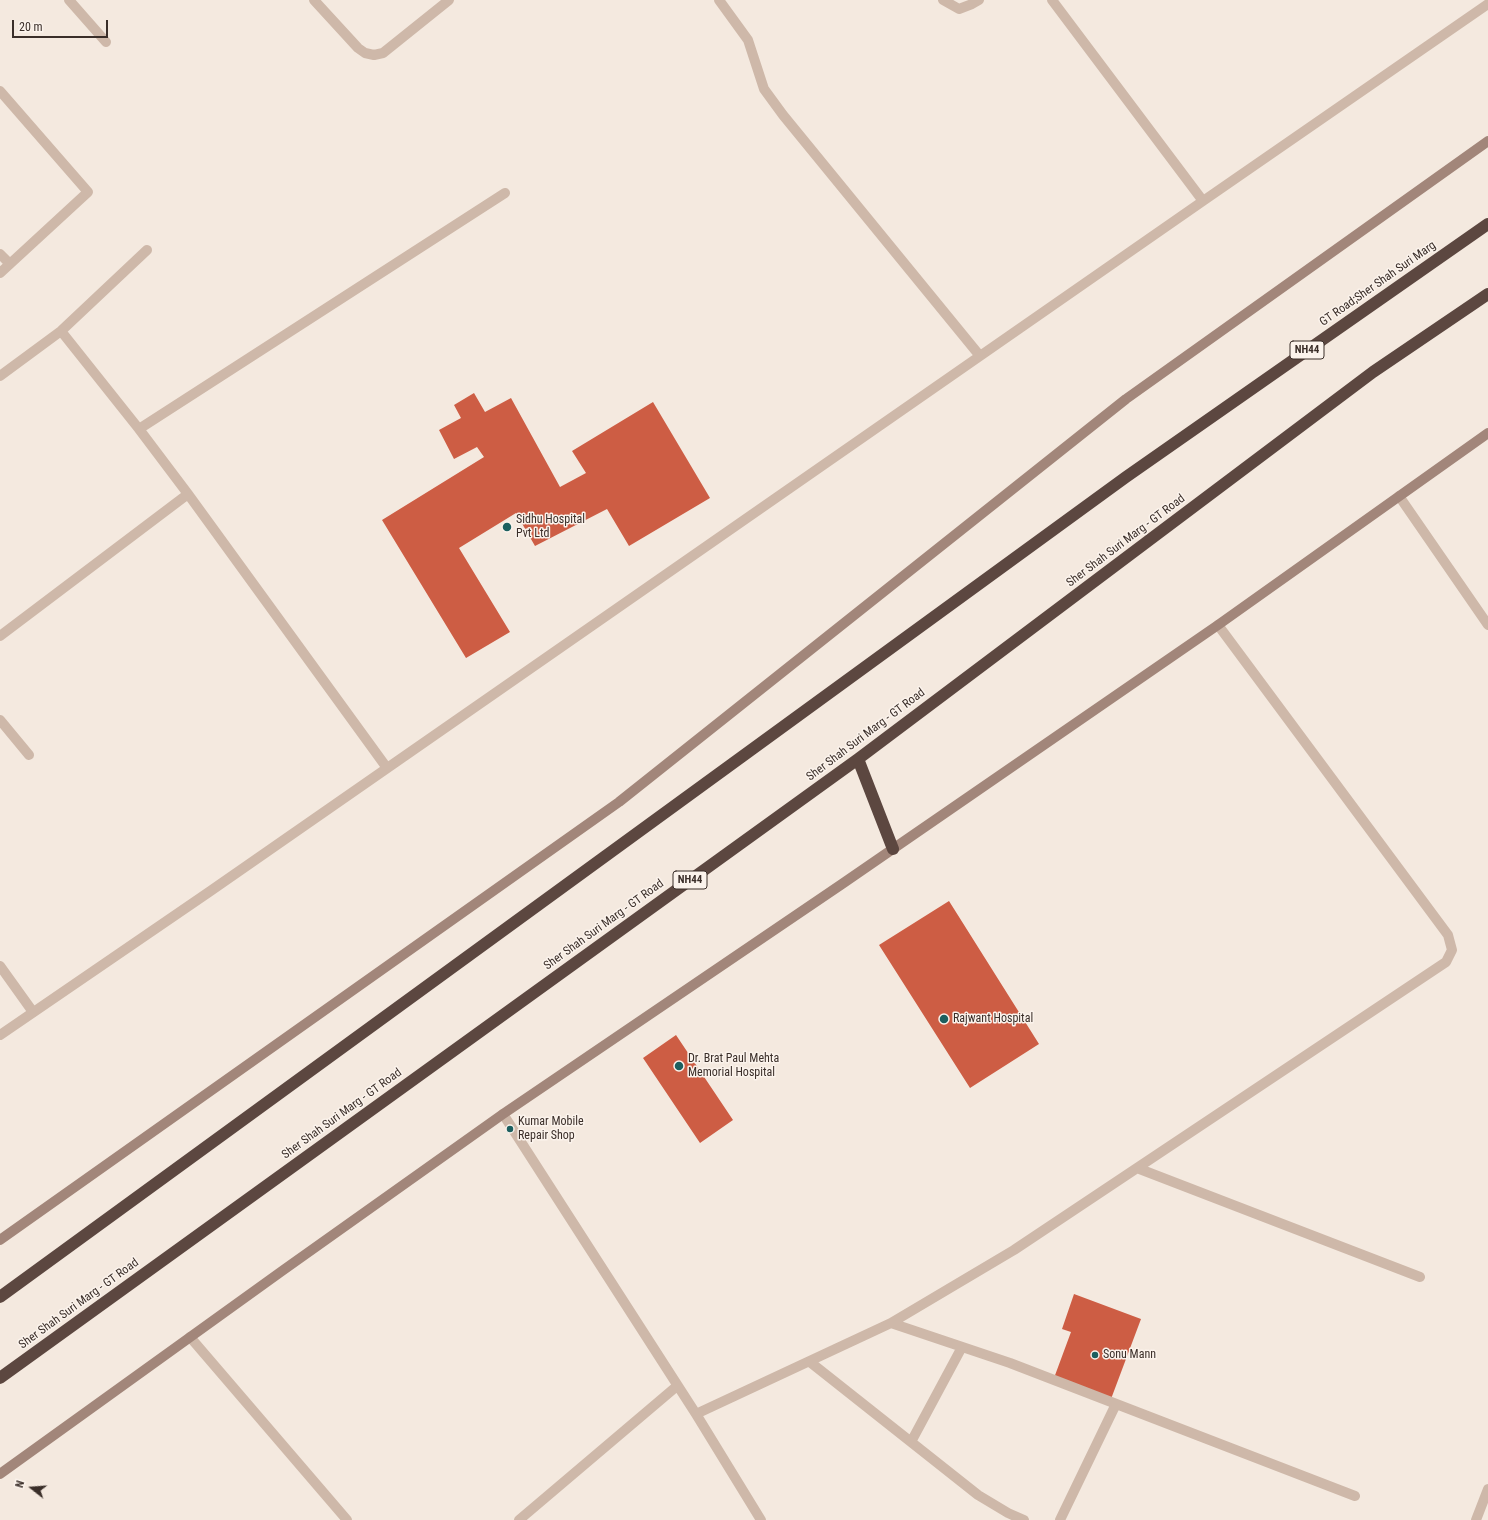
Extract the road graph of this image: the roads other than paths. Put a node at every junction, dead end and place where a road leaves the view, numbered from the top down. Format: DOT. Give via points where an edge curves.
graph roads {
  1 [pos="69,0"];
  2 [pos="314,0"];
  3 [pos="449,0"];
  4 [pos="719,0"];
  5 [pos="943,0"];
  6 [pos="978,0"];
  7 [pos="1052,0"];
  8 [pos="1488,4"];
  9 [pos="106,42"];
  10 [pos="0,91"];
  11 [pos="1488,140"];
  12 [pos="505,193"];
  13 [pos="1203,200"];
  14 [pos="1488,224"];
  15 [pos="147,250"];
  16 [pos="0,254"];
  17 [pos="10,264"];
  18 [pos="0,273"];
  19 [pos="1488,294"];
  20 [pos="61,331"];
  21 [pos="980,356"];
  22 [pos="0,376"];
  23 [pos="139,429"];
  24 [pos="1488,433"];
  25 [pos="188,494"];
  26 [pos="1400,496"];
  27 [pos="1218,625"];
  28 [pos="1488,625"];
  29 [pos="0,636"];
  30 [pos="0,720"];
  31 [pos="29,755"];
  32 [pos="858,759"];
  33 [pos="387,768"];
  34 [pos="893,849"];
  35 [pos="0,966"];
  36 [pos="33,1012"];
  37 [pos="0,1035"];
  38 [pos="503,1114"];
  39 [pos="1137,1168"];
  40 [pos="0,1240"];
  41 [pos="1420,1277"];
  42 [pos="0,1296"];
  43 [pos="891,1322"];
  44 [pos="190,1337"];
  45 [pos="962,1347"];
  46 [pos="810,1362"];
  47 [pos="0,1378"];
  48 [pos="677,1386"];
  49 [pos="1116,1404"];
  50 [pos="696,1414"];
  51 [pos="911,1442"];
  52 [pos="0,1474"];
  53 [pos="1488,1489"];
  54 [pos="1355,1496"];
  55 [pos="347,1520"];
  56 [pos="519,1520"];
  57 [pos="761,1520"];
  58 [pos="1024,1520"];
  59 [pos="1060,1520"];
  60 [pos="1476,1520"];
  1 -- 9 [label="street"];
  2 -- 3 [label="street" via="358,48 374,55 383,53"];
  4 -- 21 [label="street" via="748,40 764,89 783,115"];
  5 -- 6 [label="street" via="959,9"];
  7 -- 13 [label="street"];
  8 -- 13 [label="street"];
  10 -- 17 [label="street" via="88,192"];
  11 -- 40 [label="main road" via="1126,399 619,802"];
  12 -- 23 [label="street"];
  13 -- 21 [label="street"];
  14 -- 42 [label="highway, GT Road;Sher Shah Suri Marg / NH44" via="1126,477"];
  15 -- 20 [label="street"];
  16 -- 17 [label="street"];
  17 -- 18 [label="street"];
  19 -- 32 [label="highway, Sher Shah Suri Marg - GT Road / NH44" via="1374,372"];
  20 -- 22 [label="street"];
  20 -- 23 [label="street"];
  21 -- 33 [label="street"];
  23 -- 25 [label="street"];
  24 -- 26 [label="main road"];
  25 -- 29 [label="street"];
  25 -- 33 [label="street"];
  26 -- 27 [label="main road"];
  26 -- 28 [label="street"];
  27 -- 34 [label="main road"];
  27 -- 39 [label="street" via="1448,935 1452,950 1446,962"];
  30 -- 31 [label="street"];
  32 -- 34 [label="highway"];
  32 -- 47 [label="highway, Sher Shah Suri Marg - GT Road / NH44"];
  33 -- 36 [label="street"];
  34 -- 38 [label="main road"];
  35 -- 36 [label="street"];
  36 -- 37 [label="street"];
  38 -- 44 [label="main road"];
  38 -- 48 [label="street"];
  39 -- 41 [label="street"];
  39 -- 43 [label="street" via="1014,1250"];
  43 -- 45 [label="street"];
  43 -- 46 [label="street"];
  44 -- 52 [label="main road"];
  44 -- 55 [label="street"];
  45 -- 49 [label="street"];
  45 -- 51 [label="street"];
  46 -- 50 [label="street"];
  46 -- 51 [label="street"];
  48 -- 50 [label="street"];
  48 -- 56 [label="street"];
  49 -- 54 [label="street"];
  49 -- 59 [label="street"];
  50 -- 57 [label="street"];
  51 -- 58 [label="street" via="978,1495 1008,1514"];
  53 -- 60 [label="street"];
}
